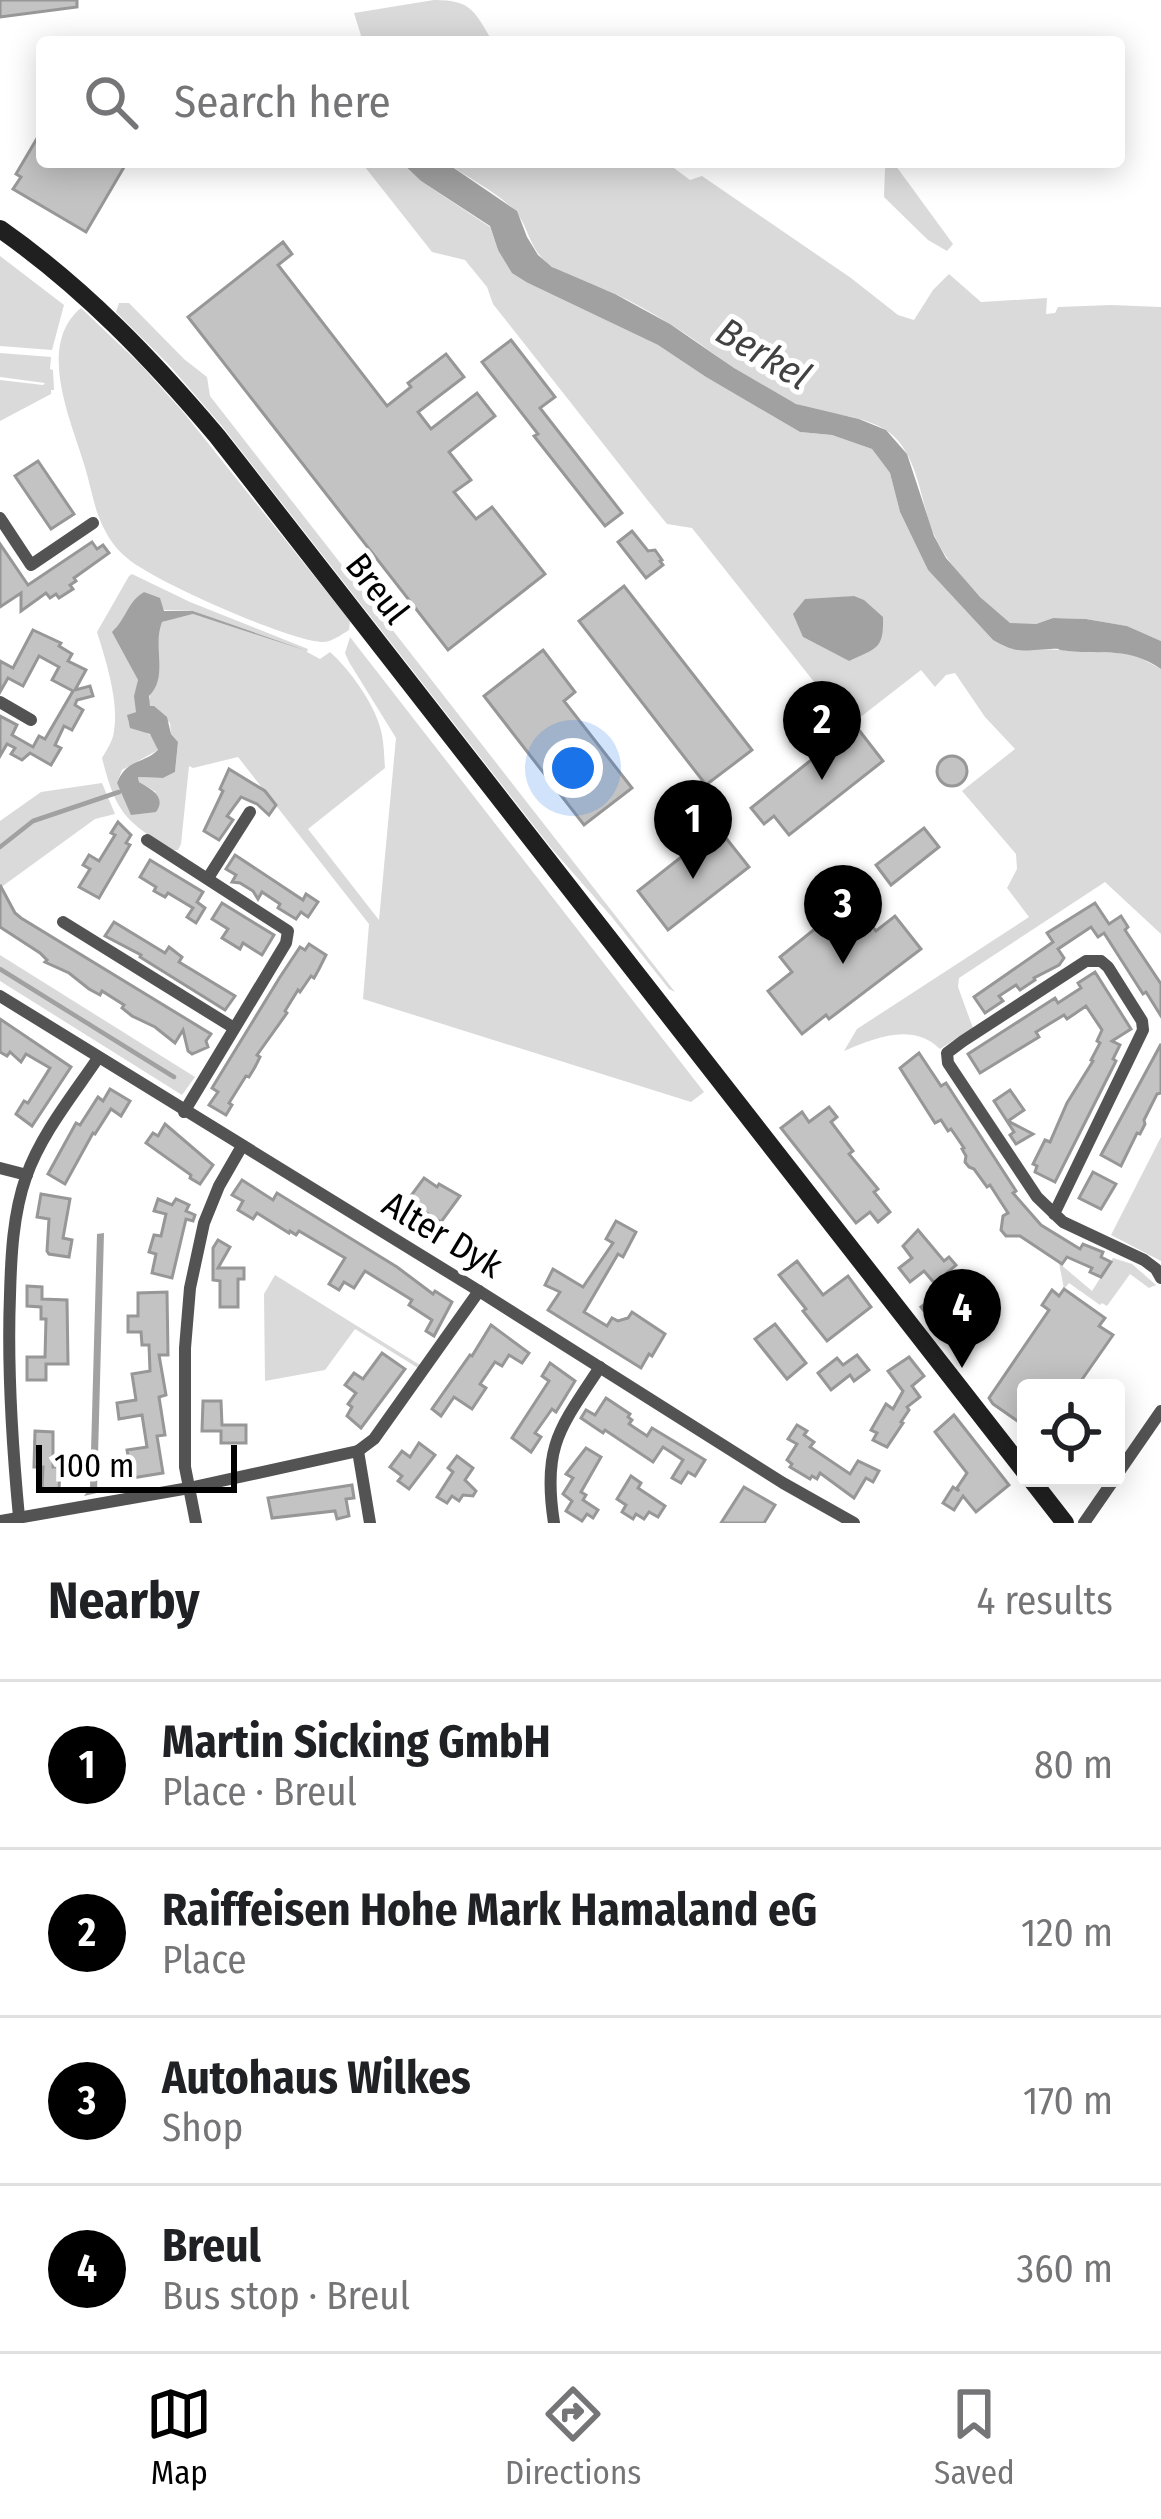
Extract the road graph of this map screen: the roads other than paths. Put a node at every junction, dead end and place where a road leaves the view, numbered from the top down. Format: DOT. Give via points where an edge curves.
graph roads {
  1 [pos="0,229"];
  2 [pos="0,518"];
  3 [pos="93,523"];
  4 [pos="0,702"];
  5 [pos="31,720"];
  6 [pos="250,812"];
  7 [pos="147,840"];
  8 [pos="208,878"];
  9 [pos="63,922"];
  10 [pos="0,996"];
  11 [pos="234,1028"];
  12 [pos="98,1058"];
  13 [pos="184,1112"];
  14 [pos="242,1146"];
  15 [pos="0,1168"];
  16 [pos="27,1174"];
  17 [pos="1054,1214"];
  18 [pos="1161,1278"];
  19 [pos="479,1291"];
  20 [pos="600,1367"];
  21 [pos="1161,1411"];
  22 [pos="358,1450"];
  23 [pos="1017,1462"];
  24 [pos="1125,1463"];
  25 [pos="1037,1487"];
  26 [pos="1108,1487"];
  27 [pos="189,1488"];
  28 [pos="19,1517"];
  29 [pos="0,1521"];
  30 [pos="196,1523"];
  31 [pos="370,1523"];
  32 [pos="554,1523"];
  33 [pos="854,1523"];
  34 [pos="1065,1523"];
  35 [pos="1084,1523"];
  1 -- 23 [label="main road, Breul" via="98,308 217,436"];
  2 -- 3 [label="street" via="31,565"];
  4 -- 5 [label="street"];
  6 -- 8 [label="street"];
  7 -- 8 [label="street"];
  8 -- 11 [label="street" via="288,931"];
  9 -- 11 [label="street"];
  10 -- 12 [label="street, Alter Dyk"];
  11 -- 13 [label="street"];
  12 -- 13 [label="street, Alter Dyk"];
  12 -- 16 [label="street"];
  13 -- 14 [label="street, Alter Dyk"];
  14 -- 19 [label="street, Alter Dyk"];
  14 -- 27 [label="street" via="204,1223 190,1288"];
  15 -- 16 [label="street"];
  16 -- 28 [label="street" via="14,1233 8,1345"];
  17 -- 17 [label="street" via="947,1053 1086,962 1101,961 1143,1030"];
  17 -- 18 [label="street" via="1144,1260"];
  19 -- 20 [label="street, Alter Dyk"];
  19 -- 22 [label="street" via="374,1439"];
  20 -- 32 [label="street" via="559,1429 551,1457"];
  20 -- 33 [label="street, Alter Dyk"];
  21 -- 24 [label="street"];
  22 -- 27 [label="street"];
  22 -- 31 [label="street"];
  25 -- 34 [label="main road, Breul"];
  26 -- 35 [label="street"];
  27 -- 28 [label="street"];
  27 -- 30 [label="street"];
  28 -- 29 [label="street"];
}
